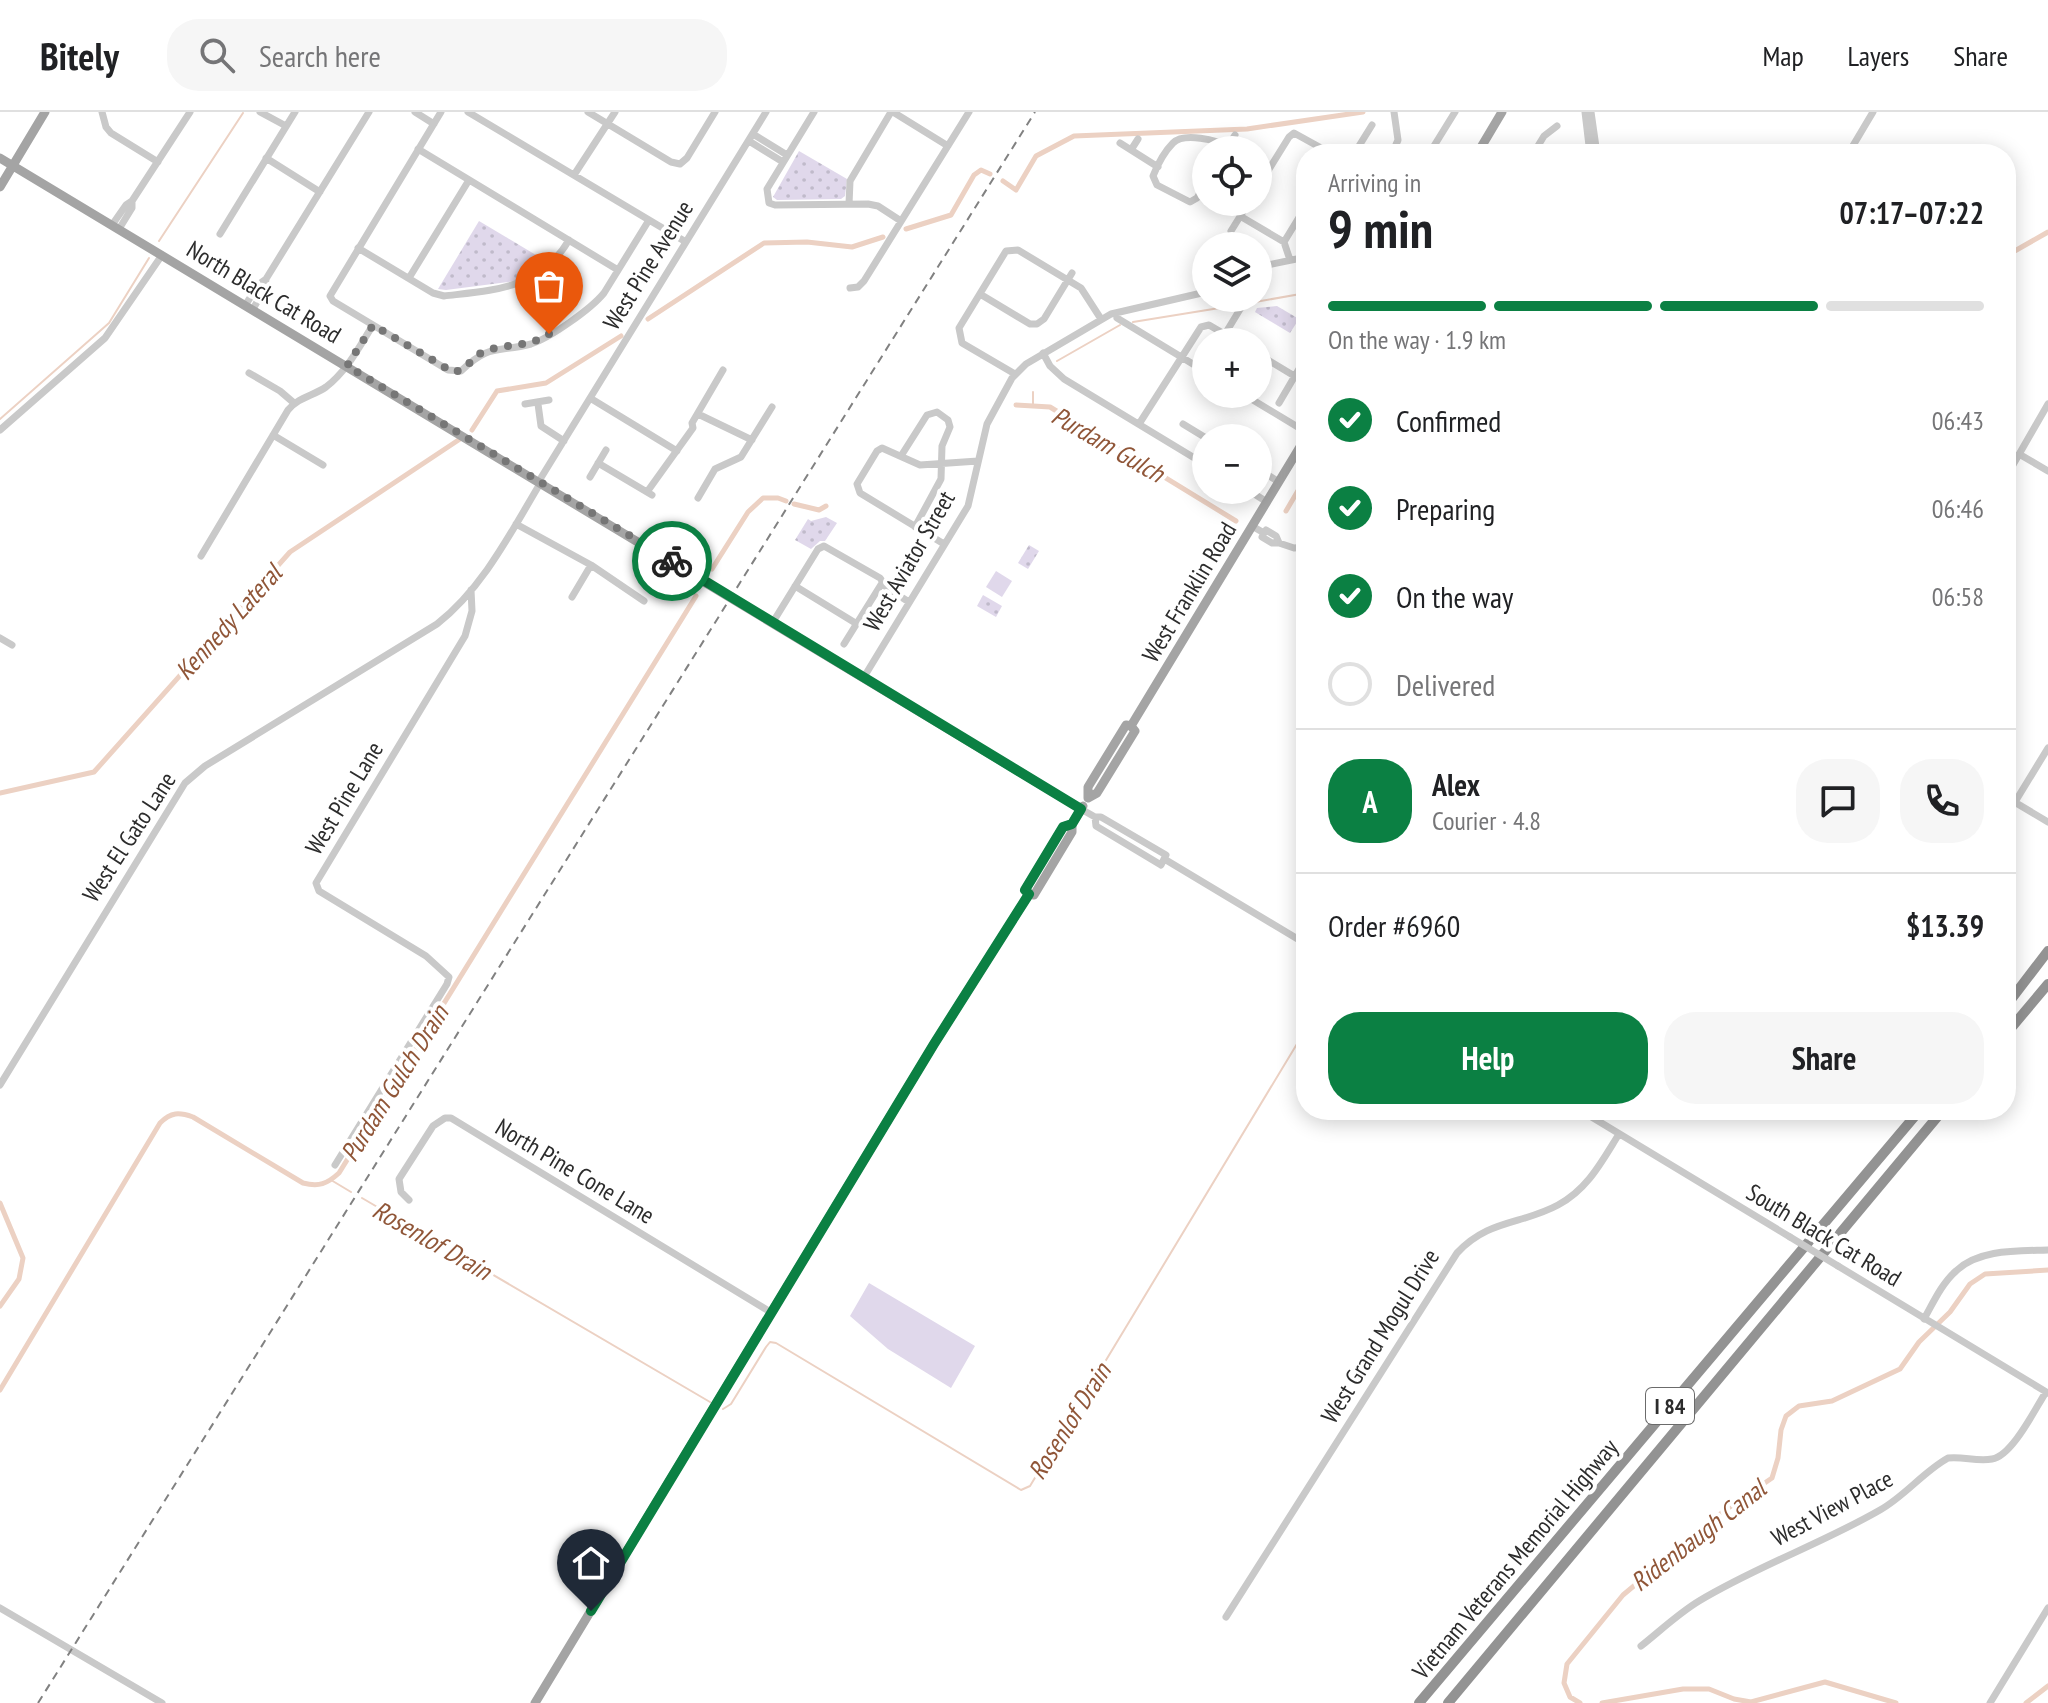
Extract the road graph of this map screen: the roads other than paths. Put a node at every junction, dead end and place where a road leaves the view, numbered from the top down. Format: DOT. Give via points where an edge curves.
graph roads {
  1 [pos="45,112"];
  2 [pos="190,112"];
  3 [pos="260,112"];
  4 [pos="295,112"];
  5 [pos="369,112"];
  6 [pos="415,112"];
  7 [pos="441,112"];
  8 [pos="468,112"];
  9 [pos="588,112"];
  10 [pos="615,112"];
  11 [pos="715,112"];
  12 [pos="766,112"];
  13 [pos="814,112"];
  14 [pos="892,112"];
  15 [pos="969,112"];
  16 [pos="1394,112"];
  17 [pos="1455,112"];
  18 [pos="1502,112"];
  19 [pos="1585,112"];
  20 [pos="1591,112"];
  21 [pos="1873,112"];
  22 [pos="102,116"];
  23 [pos="606,123"];
  24 [pos="434,124"];
  25 [pos="1372,125"];
  26 [pos="286,126"];
  27 [pos="1557,126"];
  28 [pos="751,137"];
  29 [pos="1138,139"];
  30 [pos="1192,140"];
  31 [pos="1120,143"];
  32 [pos="1314,144"];
  33 [pos="1360,144"];
  34 [pos="1396,144"];
  35 [pos="1435,144"];
  36 [pos="1483,144"];
  37 [pos="1539,144"];
  38 [pos="1589,144"];
  39 [pos="1596,144"];
  40 [pos="1854,144"];
  41 [pos="948,146"];
  42 [pos="418,149"];
  43 [pos="1131,150"];
  44 [pos="0,158"];
  45 [pos="266,158"];
  46 [pos="785,159"];
  47 [pos="158,162"];
  48 [pos="1272,164"];
  49 [pos="13,166"];
  50 [pos="1158,167"];
  51 [pos="574,175"];
  52 [pos="469,180"];
  53 [pos="0,187"];
  54 [pos="320,192"];
  55 [pos="1192,202"];
  56 [pos="849,204"];
  57 [pos="1240,216"];
  58 [pos="649,220"];
  59 [pos="901,221"];
  60 [pos="1296,222"];
  61 [pos="116,227"];
  62 [pos="1231,231"];
  63 [pos="220,234"];
  64 [pos="569,240"];
  65 [pos="686,242"];
  66 [pos="1284,242"];
  67 [pos="358,248"];
  68 [pos="162,255"];
  69 [pos="1296,259"];
  70 [pos="1290,260"];
  71 [pos="1272,264"];
  72 [pos="618,270"];
  73 [pos="1070,277"];
  74 [pos="409,278"];
  75 [pos="850,288"];
  76 [pos="980,294"];
  77 [pos="1192,295"];
  78 [pos="250,307"];
  79 [pos="1117,318"];
  80 [pos="1101,319"];
  81 [pos="373,325"];
  82 [pos="1192,340"];
  83 [pos="1043,353"];
  84 [pos="1181,357"];
  85 [pos="1272,362"];
  86 [pos="1192,364"];
  87 [pos="347,366"];
  88 [pos="723,370"];
  89 [pos="249,373"];
  90 [pos="1015,374"];
  91 [pos="1295,376"];
  92 [pos="590,398"];
  93 [pos="549,400"];
  94 [pos="294,403"];
  95 [pos="1279,403"];
  96 [pos="525,404"];
  97 [pos="538,404"];
  98 [pos="2048,404"];
  99 [pos="772,407"];
  100 [pos="1265,408"];
  101 [pos="698,414"];
  102 [pos="1139,424"];
  103 [pos="1183,424"];
  104 [pos="1296,428"];
  105 [pos="1192,429"];
  106 [pos="0,430"];
  107 [pos="273,435"];
  108 [pos="752,440"];
  109 [pos="564,441"];
  110 [pos="606,450"];
  111 [pos="677,451"];
  112 [pos="1296,452"];
  113 [pos="2019,454"];
  114 [pos="901,456"];
  115 [pos="1192,456"];
  116 [pos="2016,459"];
  117 [pos="978,461"];
  118 [pos="598,463"];
  119 [pos="944,464"];
  120 [pos="323,465"];
  121 [pos="2048,471"];
  122 [pos="590,477"];
  123 [pos="1272,478"];
  124 [pos="540,482"];
  125 [pos="1279,482"];
  126 [pos="1272,494"];
  127 [pos="698,498"];
  128 [pos="1266,504"];
  129 [pos="516,524"];
  130 [pos="1252,526"];
  131 [pos="915,527"];
  132 [pos="944,544"];
  133 [pos="1296,548"];
  134 [pos="201,556"];
  135 [pos="591,565"];
  136 [pos="882,583"];
  137 [pos="795,586"];
  138 [pos="471,590"];
  139 [pos="572,597"];
  140 [pos="644,601"];
  141 [pos="909,602"];
  142 [pos="773,622"];
  143 [pos="857,624"];
  144 [pos="0,638"];
  145 [pos="844,644"];
  146 [pos="12,645"];
  147 [pos="864,677"];
  148 [pos="2048,748"];
  149 [pos="2016,800"];
  150 [pos="2016,803"];
  151 [pos="1081,809"];
  152 [pos="2048,822"];
  153 [pos="1296,938"];
  154 [pos="2048,951"];
  155 [pos="2048,958"];
  156 [pos="2048,984"];
  157 [pos="2016,994"];
  158 [pos="2016,995"];
  159 [pos="2016,1022"];
  160 [pos="0,1085"];
  161 [pos="1596,1120"];
  162 [pos="1912,1120"];
  163 [pos="1935,1120"];
  164 [pos="1619,1134"];
  165 [pos="335,1165"];
  166 [pos="409,1200"];
  167 [pos="2048,1250"];
  168 [pos="772,1313"];
  169 [pos="1924,1319"];
  170 [pos="2047,1393"];
  171 [pos="0,1608"];
  172 [pos="2048,1608"];
  173 [pos="1226,1617"];
  174 [pos="1641,1646"];
  175 [pos="162,1703"];
  176 [pos="535,1703"];
  177 [pos="1419,1703"];
  178 [pos="1448,1703"];
  179 [pos="1990,1703"];
  1 -- 49 [label="main road"];
  2 -- 47 [label="street"];
  3 -- 26 [label="street"];
  4 -- 26 [label="street"];
  5 -- 54 [label="street"];
  6 -- 24 [label="street"];
  7 -- 24 [label="street"];
  8 -- 51 [label="street"];
  9 -- 23 [label="street"];
  10 -- 23 [label="street"];
  11 -- 23 [label="street" via="680,164"];
  12 -- 28 [label="street, West Pine Avenue"];
  13 -- 46 [label="street"];
  14 -- 41 [label="street"];
  14 -- 56 [label="street" via="850,181"];
  15 -- 41 [label="street"];
  16 -- 34 [label="street"];
  17 -- 35 [label="street"];
  18 -- 36 [label="main road"];
  19 -- 38 [label="street"];
  20 -- 39 [label="street"];
  21 -- 40 [label="street"];
  22 -- 47 [label="street" via="111,133"];
  23 -- 51 [label="street"];
  24 -- 42 [label="street"];
  25 -- 33 [label="street"];
  26 -- 45 [label="street"];
  27 -- 37 [label="street"];
  28 -- 46 [label="street"];
  28 -- 65 [label="street, West Pine Avenue"];
  29 -- 43 [label="street"];
  30 -- 50 [label="street" via="1175,141"];
  31 -- 43 [label="street"];
  32 -- 48 [label="street" via="1294,133"];
  41 -- 59 [label="street"];
  42 -- 52 [label="street"];
  42 -- 67 [label="street"];
  43 -- 50 [label="street"];
  44 -- 49 [label="main road, North Black Cat Road"];
  45 -- 54 [label="street"];
  45 -- 63 [label="street"];
  46 -- 56 [label="street" via="767,189 767,200 775,205"];
  47 -- 61 [label="street"];
  49 -- 53 [label="main road"];
  49 -- 61 [label="main road, North Black Cat Road"];
  50 -- 55 [label="street" via="1153,180 1157,185"];
  51 -- 58 [label="street"];
  52 -- 64 [label="street"];
  52 -- 74 [label="street"];
  54 -- 78 [label="street" via="259,284"];
  56 -- 59 [label="street" via="873,205"];
  57 -- 62 [label="street"];
  57 -- 66 [label="street"];
  58 -- 65 [label="street"];
  58 -- 72 [label="street"];
  59 -- 75 [label="street" via="864,281"];
  60 -- 66 [label="street"];
  61 -- 68 [label="main road, North Black Cat Road"];
  64 -- 72 [label="street"];
  64 -- 74 [label="street" via="555,260 509,288 444,296"];
  65 -- 92 [label="street, West Pine Avenue"];
  66 -- 70 [label="street"];
  67 -- 74 [label="street"];
  67 -- 81 [label="street" via="330,296"];
  68 -- 78 [label="main road, North Black Cat Road"];
  68 -- 106 [label="street" via="105,338"];
  69 -- 70 [label="street"];
  70 -- 71 [label="street"];
  72 -- 81 [label="street" via="600,299 549,334 533,343 488,350 458,373"];
  73 -- 76 [label="street" via="1010,249"];
  73 -- 76 [label="street" via="1037,324"];
  73 -- 80 [label="street"];
  76 -- 90 [label="street" via="958,336"];
  77 -- 80 [label="street"];
  78 -- 87 [label="main road, North Black Cat Road"];
  79 -- 84 [label="street"];
  80 -- 83 [label="street"];
  81 -- 87 [label="street"];
  82 -- 84 [label="street"];
  83 -- 90 [label="street"];
  83 -- 102 [label="street" via="1064,379"];
  84 -- 86 [label="street"];
  84 -- 102 [label="street"];
  85 -- 91 [label="street"];
  87 -- 94 [label="street" via="324,388"];
  87 -- 124 [label="main road, North Black Cat Road"];
  88 -- 101 [label="street"];
  89 -- 94 [label="street"];
  90 -- 117 [label="street, West Aviator Street" via="987,424"];
  91 -- 95 [label="street"];
  92 -- 109 [label="street, West Pine Avenue"];
  92 -- 111 [label="street"];
  93 -- 97 [label="street"];
  94 -- 107 [label="street"];
  96 -- 97 [label="street"];
  97 -- 109 [label="street" via="541,426"];
  98 -- 113 [label="street"];
  99 -- 108 [label="street"];
  100 -- 104 [label="street"];
  101 -- 108 [label="street"];
  101 -- 111 [label="street"];
  102 -- 115 [label="street"];
  103 -- 105 [label="street"];
  107 -- 120 [label="street"];
  107 -- 134 [label="street"];
  108 -- 127 [label="street" via="741,457 715,469"];
  109 -- 124 [label="street, West Pine Avenue"];
  110 -- 118 [label="street"];
  111 -- 118 [label="street" via="649,494"];
  112 -- 125 [label="main road, West Franklin Road"];
  113 -- 116 [label="street"];
  113 -- 121 [label="street"];
  114 -- 119 [label="street" via="920,465"];
  114 -- 119 [label="street" via="925,416 939,413 950,427 942,446"];
  114 -- 131 [label="street" via="882,448 856,488"];
  117 -- 119 [label="street"];
  117 -- 132 [label="street, West Aviator Street" via="968,506"];
  118 -- 122 [label="street"];
  119 -- 131 [label="street" via="939,486"];
  123 -- 125 [label="street"];
  124 -- 129 [label="street, West Pine Lane"];
  124 -- 142 [label="main road, North Black Cat Road"];
  125 -- 126 [label="main road, West Franklin Road"];
  128 -- 130 [label="main road, West Franklin Road"];
  129 -- 135 [label="street"];
  129 -- 138 [label="street, West Pine Lane"];
  130 -- 133 [label="street" via="1272,543"];
  130 -- 151 [label="main road, West Franklin Road" via="1088,787"];
  131 -- 132 [label="street"];
  132 -- 141 [label="street, West Aviator Street"];
  135 -- 139 [label="street"];
  135 -- 140 [label="street"];
  136 -- 137 [label="street" via="822,547"];
  136 -- 141 [label="street"];
  136 -- 143 [label="street"];
  137 -- 142 [label="street"];
  137 -- 143 [label="street"];
  138 -- 160 [label="street, West El Gato Lane" via="437,624 185,783"];
  138 -- 165 [label="street, West Pine Lane" via="465,636 316,883 319,891 426,956 449,977"];
  141 -- 147 [label="street, West Aviator Street"];
  142 -- 147 [label="main road, North Black Cat Road"];
  143 -- 145 [label="street"];
  144 -- 146 [label="street"];
  147 -- 151 [label="main road, North Black Cat Road"];
  148 -- 149 [label="street"];
  150 -- 152 [label="street"];
  151 -- 153 [label="street" via="1119,841 1161,865 1166,860"];
  151 -- 168 [label="main road, West Franklin Road" via="1072,824 1063,827 1025,890 1029,894"];
  154 -- 157 [label="highway"];
  155 -- 158 [label="highway"];
  156 -- 159 [label="highway"];
  161 -- 164 [label="street, South Black Cat Road"];
  162 -- 177 [label="highway, Vietnam Veterans Memorial Highway / I 84"];
  163 -- 178 [label="highway, Vietnam Veterans Memorial Highway / I 84"];
  164 -- 169 [label="street, South Black Cat Road, bridge"];
  164 -- 173 [label="street, West Grand Mogul Drive" via="1593,1175 1571,1197 1544,1212 1486,1230 1457,1253"];
  166 -- 168 [label="street, North Pine Cone Lane" via="399,1179 433,1126 451,1118"];
  167 -- 169 [label="street" via="1973,1259 1950,1277"];
  168 -- 176 [label="main road, West Franklin Road"];
  169 -- 170 [label="street, South Black Cat Road"];
  170 -- 174 [label="street, West View Place" via="1999,1457 1948,1458 1881,1510 1697,1603"];
  171 -- 175 [label="street"];
  172 -- 179 [label="street"];
}
